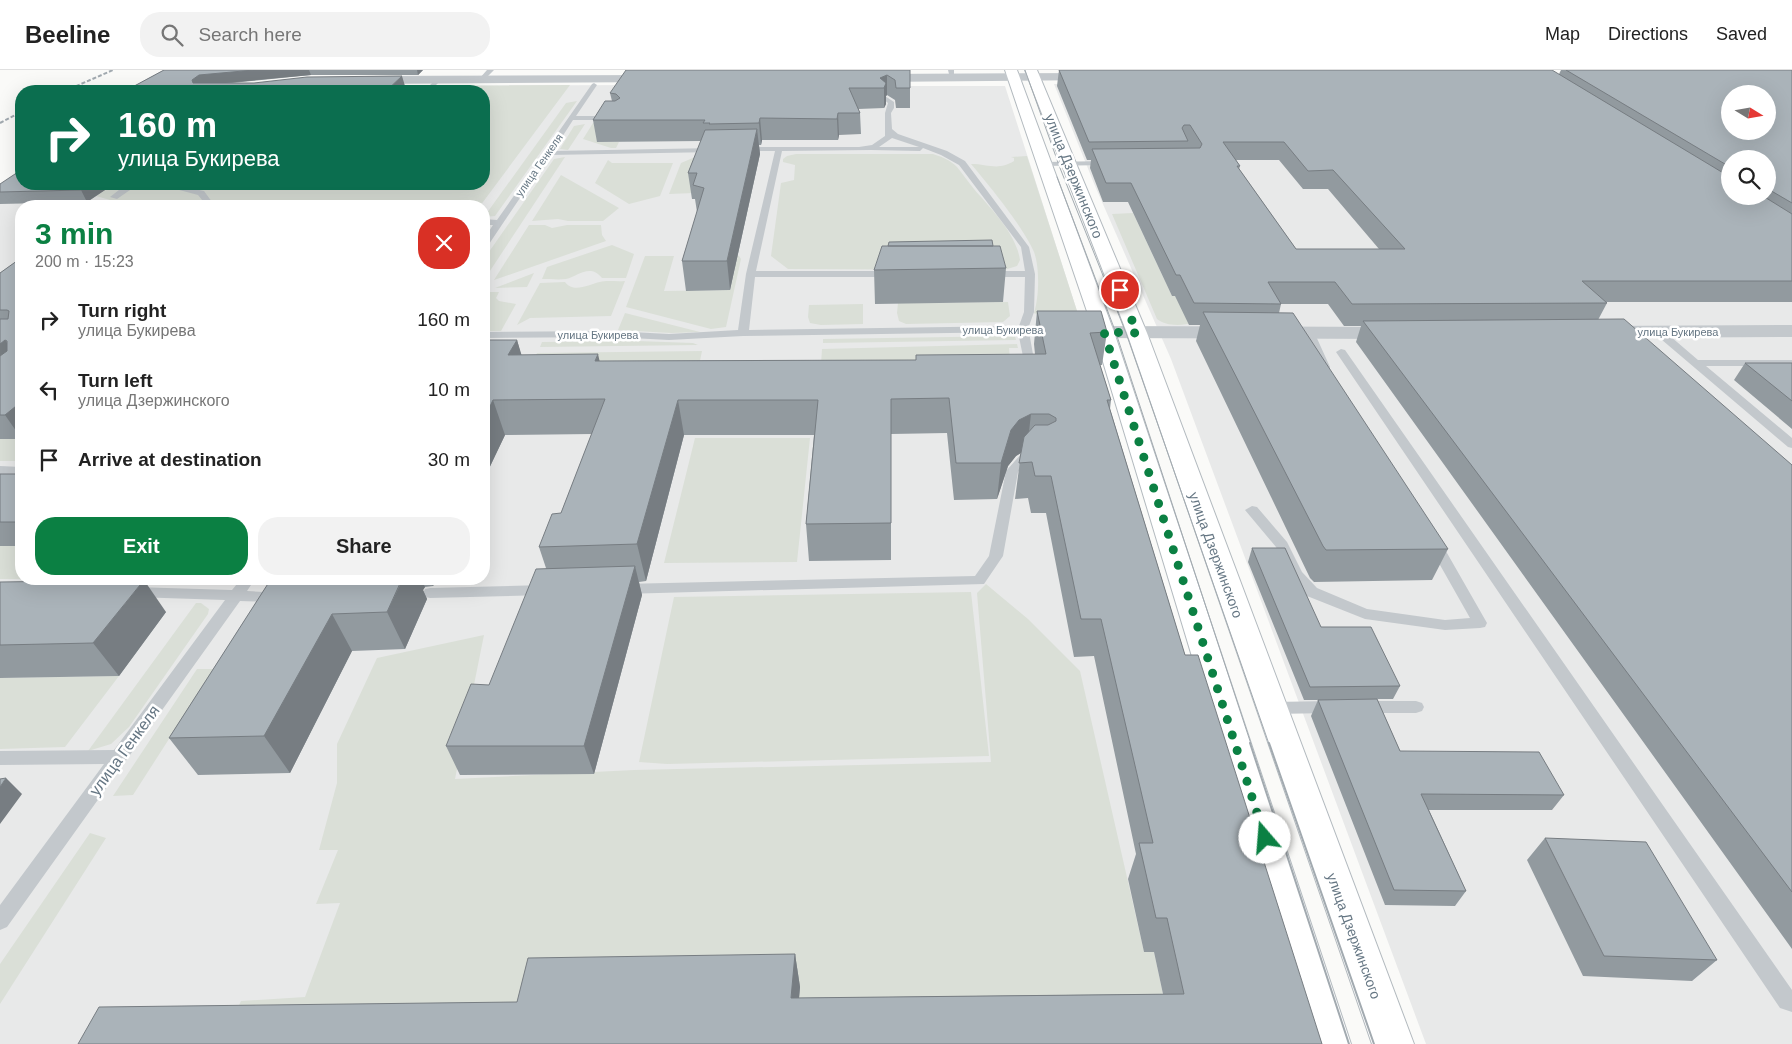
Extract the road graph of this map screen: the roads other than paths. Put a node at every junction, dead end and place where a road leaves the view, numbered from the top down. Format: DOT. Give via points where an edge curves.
graph roads {
  1 [pos="491,70"];
  2 [pos="1022,73"];
  3 [pos="952,74"];
  4 [pos="1109,77"];
  5 [pos="596,78"];
  6 [pos="863,78"];
  7 [pos="664,79"];
  8 [pos="352,80"];
  9 [pos="438,80"];
  10 [pos="481,80"];
  11 [pos="433,85"];
  12 [pos="896,98"];
  13 [pos="572,118"];
  14 [pos="619,118"];
  15 [pos="889,130"];
  16 [pos="779,149"];
  17 [pos="859,149"];
  18 [pos="931,149"];
  19 [pos="725,150"];
  20 [pos="734,150"];
  21 [pos="548,153"];
  22 [pos="1117,163"];
  23 [pos="1056,164"];
  24 [pos="124,190"];
  25 [pos="188,190"];
  26 [pos="114,197"];
  27 [pos="206,200"];
  28 [pos="490,222"];
  29 [pos="499,223"];
  30 [pos="490,236"];
  31 [pos="752,274"];
  32 [pos="900,274"];
  33 [pos="980,274"];
  34 [pos="1030,274"];
  35 [pos="1024,329"];
  36 [pos="1792,331"];
  37 [pos="1090,332"];
  38 [pos="1589,332"];
  39 [pos="1659,332"];
  40 [pos="743,333"];
  41 [pos="1137,333"];
  42 [pos="1410,333"];
  43 [pos="1310,334"];
  44 [pos="490,335"];
  45 [pos="1341,352"];
  46 [pos="1696,363"];
  47 [pos="1792,363"];
  48 [pos="1330,376"];
  49 [pos="1034,381"];
  50 [pos="1792,444"];
  51 [pos="1044,455"];
  52 [pos="0,470"];
  53 [pos="15,471"];
  54 [pos="1252,510"];
  55 [pos="1426,528"];
  56 [pos="244,585"];
  57 [pos="556,590"];
  58 [pos="614,590"];
  59 [pos="123,592"];
  60 [pos="430,593"];
  61 [pos="236,596"];
  62 [pos="296,596"];
  63 [pos="1416,706"];
  64 [pos="1272,708"];
  65 [pos="119,757"];
  66 [pos="0,758"];
  67 [pos="0,921"];
  68 [pos="1792,1002"];
  69 [pos="1330,1044"];
  70 [pos="1393,1044"];
  1 -- 10 [label="lane"];
  2 -- 3 [label="street"];
  2 -- 4 [label="street"];
  2 -- 23 [label="main road, улица Дзержинского"];
  3 -- 6 [label="street"];
  5 -- 7 [label="street"];
  5 -- 10 [label="street"];
  5 -- 13 [label="lane, улица Генкеля"];
  8 -- 9 [label="street"];
  9 -- 10 [label="street"];
  9 -- 11 [label="lane"];
  12 -- 15 [label="lane" via="884,106"];
  13 -- 14 [label="lane"];
  13 -- 21 [label="lane, улица Генкеля"];
  15 -- 17 [label="lane" via="890,138 884,142"];
  15 -- 18 [label="lane" via="896,136"];
  16 -- 17 [label="lane"];
  16 -- 20 [label="lane"];
  16 -- 31 [label="lane"];
  17 -- 18 [label="lane"];
  18 -- 34 [label="lane" via="962,163 1025,247"];
  19 -- 21 [label="lane"];
  21 -- 29 [label="lane, улица Генкеля"];
  22 -- 23 [label="lane"];
  23 -- 37 [label="main road, улица Дзержинского"];
  23 -- 41 [label="main road, улица Дзержинского"];
  24 -- 26 [label="lane"];
  25 -- 27 [label="lane" via="201,193"];
  28 -- 29 [label="lane"];
  29 -- 30 [label="lane, улица Генкеля"];
  31 -- 32 [label="lane"];
  31 -- 40 [label="lane"];
  33 -- 34 [label="lane"];
  34 -- 35 [label="lane" via="1029,312"];
  35 -- 37 [label="lane, улица Букирева"];
  35 -- 40 [label="lane, улица Букирева"];
  35 -- 49 [label="lane"];
  36 -- 39 [label="street, улица Букирева"];
  37 -- 41 [label="street, улица Букирева"];
  37 -- 69 [label="main road, улица Дзержинского"];
  38 -- 39 [label="street, улица Букирева"];
  39 -- 46 [label="lane"];
  40 -- 44 [label="lane, улица Букирева" via="669,337"];
  41 -- 43 [label="street, улица Букирева"];
  41 -- 64 [label="main road, улица Дзержинского"];
  42 -- 43 [label="street, улица Букирева"];
  43 -- 48 [label="lane"];
  45 -- 68 [label="lane" via="1787,1001"];
  46 -- 47 [label="lane"];
  46 -- 50 [label="lane"];
  51 -- 58 [label="lane" via="1027,455 1012,471 996,556 978,581"];
  52 -- 53 [label="lane"];
  54 -- 55 [label="lane" via="1282,545 1296,574 1312,592 1365,614 1445,625 1480,623"];
  56 -- 61 [label="lane, улица Генкеля"];
  57 -- 60 [label="lane"];
  59 -- 61 [label="lane"];
  61 -- 62 [label="lane"];
  61 -- 65 [label="lane, улица Генкеля"];
  63 -- 64 [label="lane"];
  64 -- 70 [label="main road, улица Дзержинского"];
  65 -- 66 [label="lane"];
  65 -- 67 [label="lane, улица Генкеля"];
}
